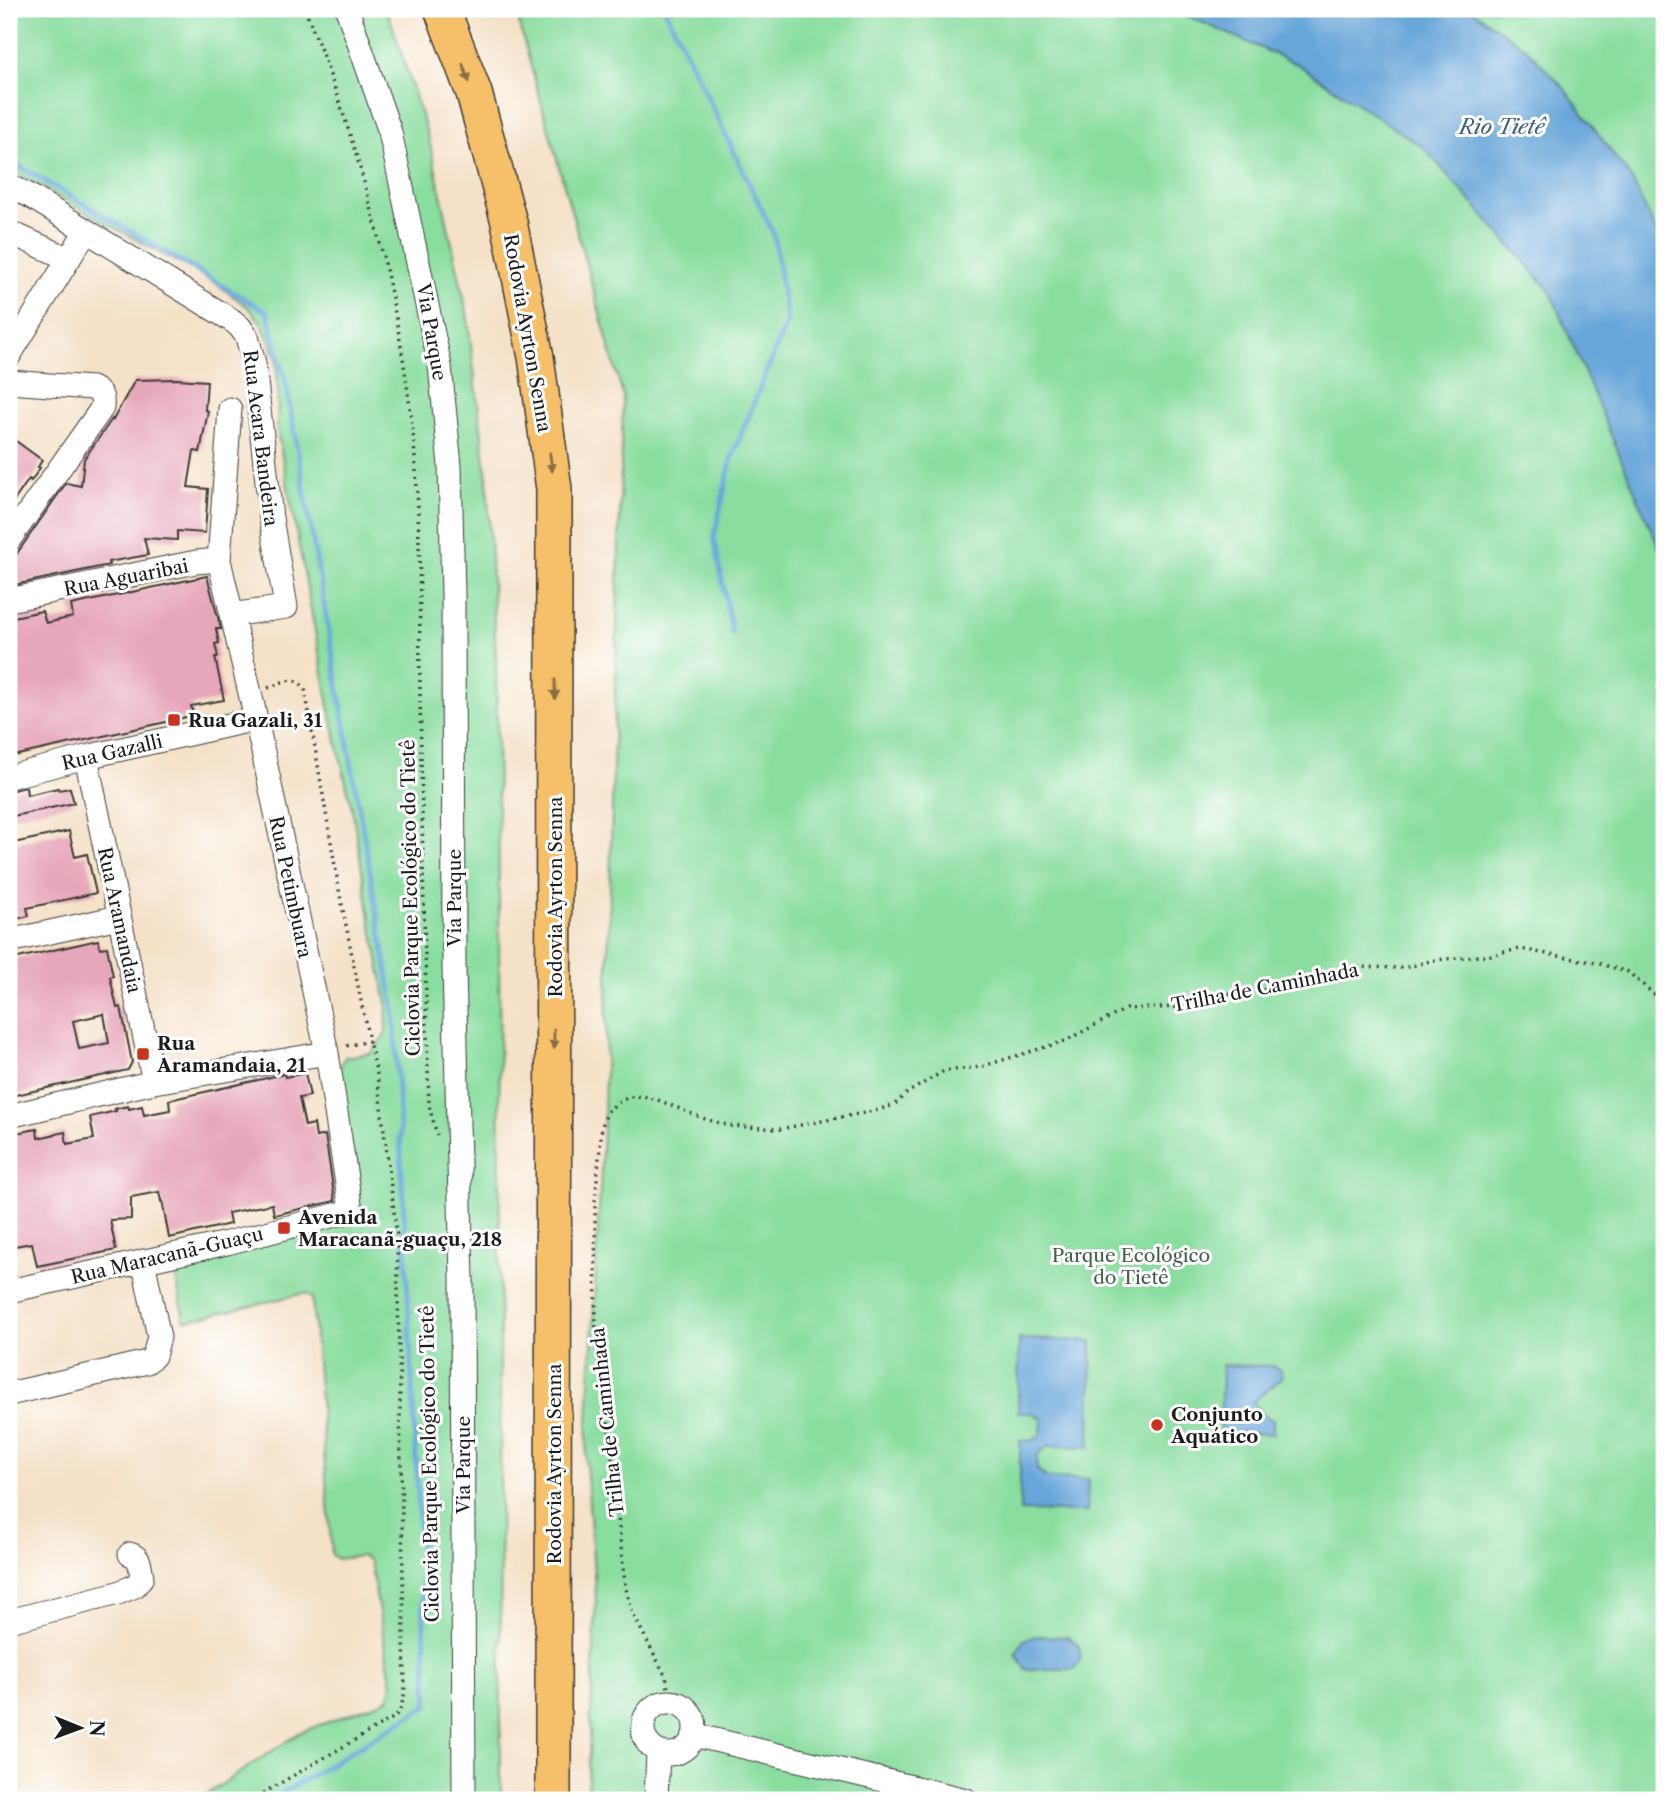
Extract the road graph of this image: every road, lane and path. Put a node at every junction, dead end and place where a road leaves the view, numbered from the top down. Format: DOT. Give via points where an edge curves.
graph roads {
  1 [pos="304,9"];
  2 [pos="347,9"];
  3 [pos="442,9"];
  4 [pos="9,186"];
  5 [pos="86,230"];
  6 [pos="9,232"];
  7 [pos="69,259"];
  8 [pos="9,356"];
  9 [pos="9,382"];
  10 [pos="230,409"];
  11 [pos="9,540"];
  12 [pos="219,560"];
  13 [pos="9,600"];
  14 [pos="231,615"];
  15 [pos="249,694"];
  16 [pos="256,719"];
  17 [pos="86,757"];
  18 [pos="9,777"];
  19 [pos="119,917"];
  20 [pos="9,942"];
  21 [pos="1664,999"];
  22 [pos="369,1041"];
  23 [pos="327,1053"];
  24 [pos="154,1082"];
  25 [pos="9,1116"];
  26 [pos="437,1136"];
  27 [pos="349,1192"];
  28 [pos="144,1261"];
  29 [pos="9,1290"];
  30 [pos="9,1394"];
  31 [pos="130,1554"];
  32 [pos="9,1621"];
  33 [pos="670,1701"];
  34 [pos="694,1735"];
  35 [pos="658,1752"];
  36 [pos="251,1800"];
  37 [pos="464,1800"];
  38 [pos="553,1800"];
  39 [pos="656,1800"];
  40 [pos="966,1800"];
  1 -- 26 [label="path, Ciclovia Parque Ecológico do Tietê" via="328,66 371,206 410,408 417,493 429,1106"];
  2 -- 37 [label="street, Via Parque" via="393,144 440,366 450,466"];
  3 -- 38 [label="highway, Rodovia Ayrton Senna, one-way" via="474,93 509,222 536,357 554,489"];
  4 -- 5 [label="street, Rua Acara Bandeira"];
  5 -- 7 [label="street"];
  5 -- 14 [label="street, Rua Acara Bandeira" via="233,321 247,337 286,607"];
  6 -- 7 [label="street"];
  7 -- 8 [label="street"];
  9 -- 11 [label="street" via="92,388 103,398 102,408"];
  10 -- 12 [label="street"];
  12 -- 13 [label="street, Rua Aguaribai"];
  12 -- 14 [label="street, Rua Petimbuara"];
  14 -- 15 [label="street, Rua Petimbuara"];
  15 -- 16 [label="street, Rua Petimbuara"];
  15 -- 22 [label="path" via="292,679 305,689"];
  16 -- 17 [label="street, Rua Gazalli"];
  16 -- 23 [label="street, Rua Petimbuara"];
  17 -- 18 [label="street, Rua Gazalli"];
  17 -- 19 [label="street, Rua Aramandaia"];
  19 -- 20 [label="street"];
  19 -- 24 [label="street, Rua Aramandaia"];
  21 -- 33 [label="path, Trilha de Caminhada" via="1628,972 1520,949 1404,968 1351,967 1272,989 1212,996 1178,1007 1126,1009 1065,1041 980,1067 944,1071 894,1104 874,1111 780,1129 730,1126 643,1096 617,1103 602,1126 595,1201 596,1346 625,1585 632,1614 666,1677"];
  22 -- 23 [label="path"];
  22 -- 36 [label="path" via="397,1236 405,1692 393,1718"];
  23 -- 24 [label="street"];
  23 -- 27 [label="street, Rua Petimbuara"];
  24 -- 25 [label="street"];
  27 -- 28 [label="street, Rua Maracanã-Guaçu" via="349,1209 343,1213"];
  28 -- 29 [label="street, Rua Maracanã-Guaçu"];
  28 -- 30 [label="street" via="159,1337 154,1356 147,1362"];
  31 -- 32 [label="street" via="139,1560 142,1577 135,1586"];
  33 -- 34 [label="street" via="685,1707 694,1720"];
  33 -- 35 [label="street" via="652,1706 642,1723 645,1740"];
  34 -- 35 [label="street" via="680,1751"];
  34 -- 40 [label="street"];
  35 -- 39 [label="street"];
}
